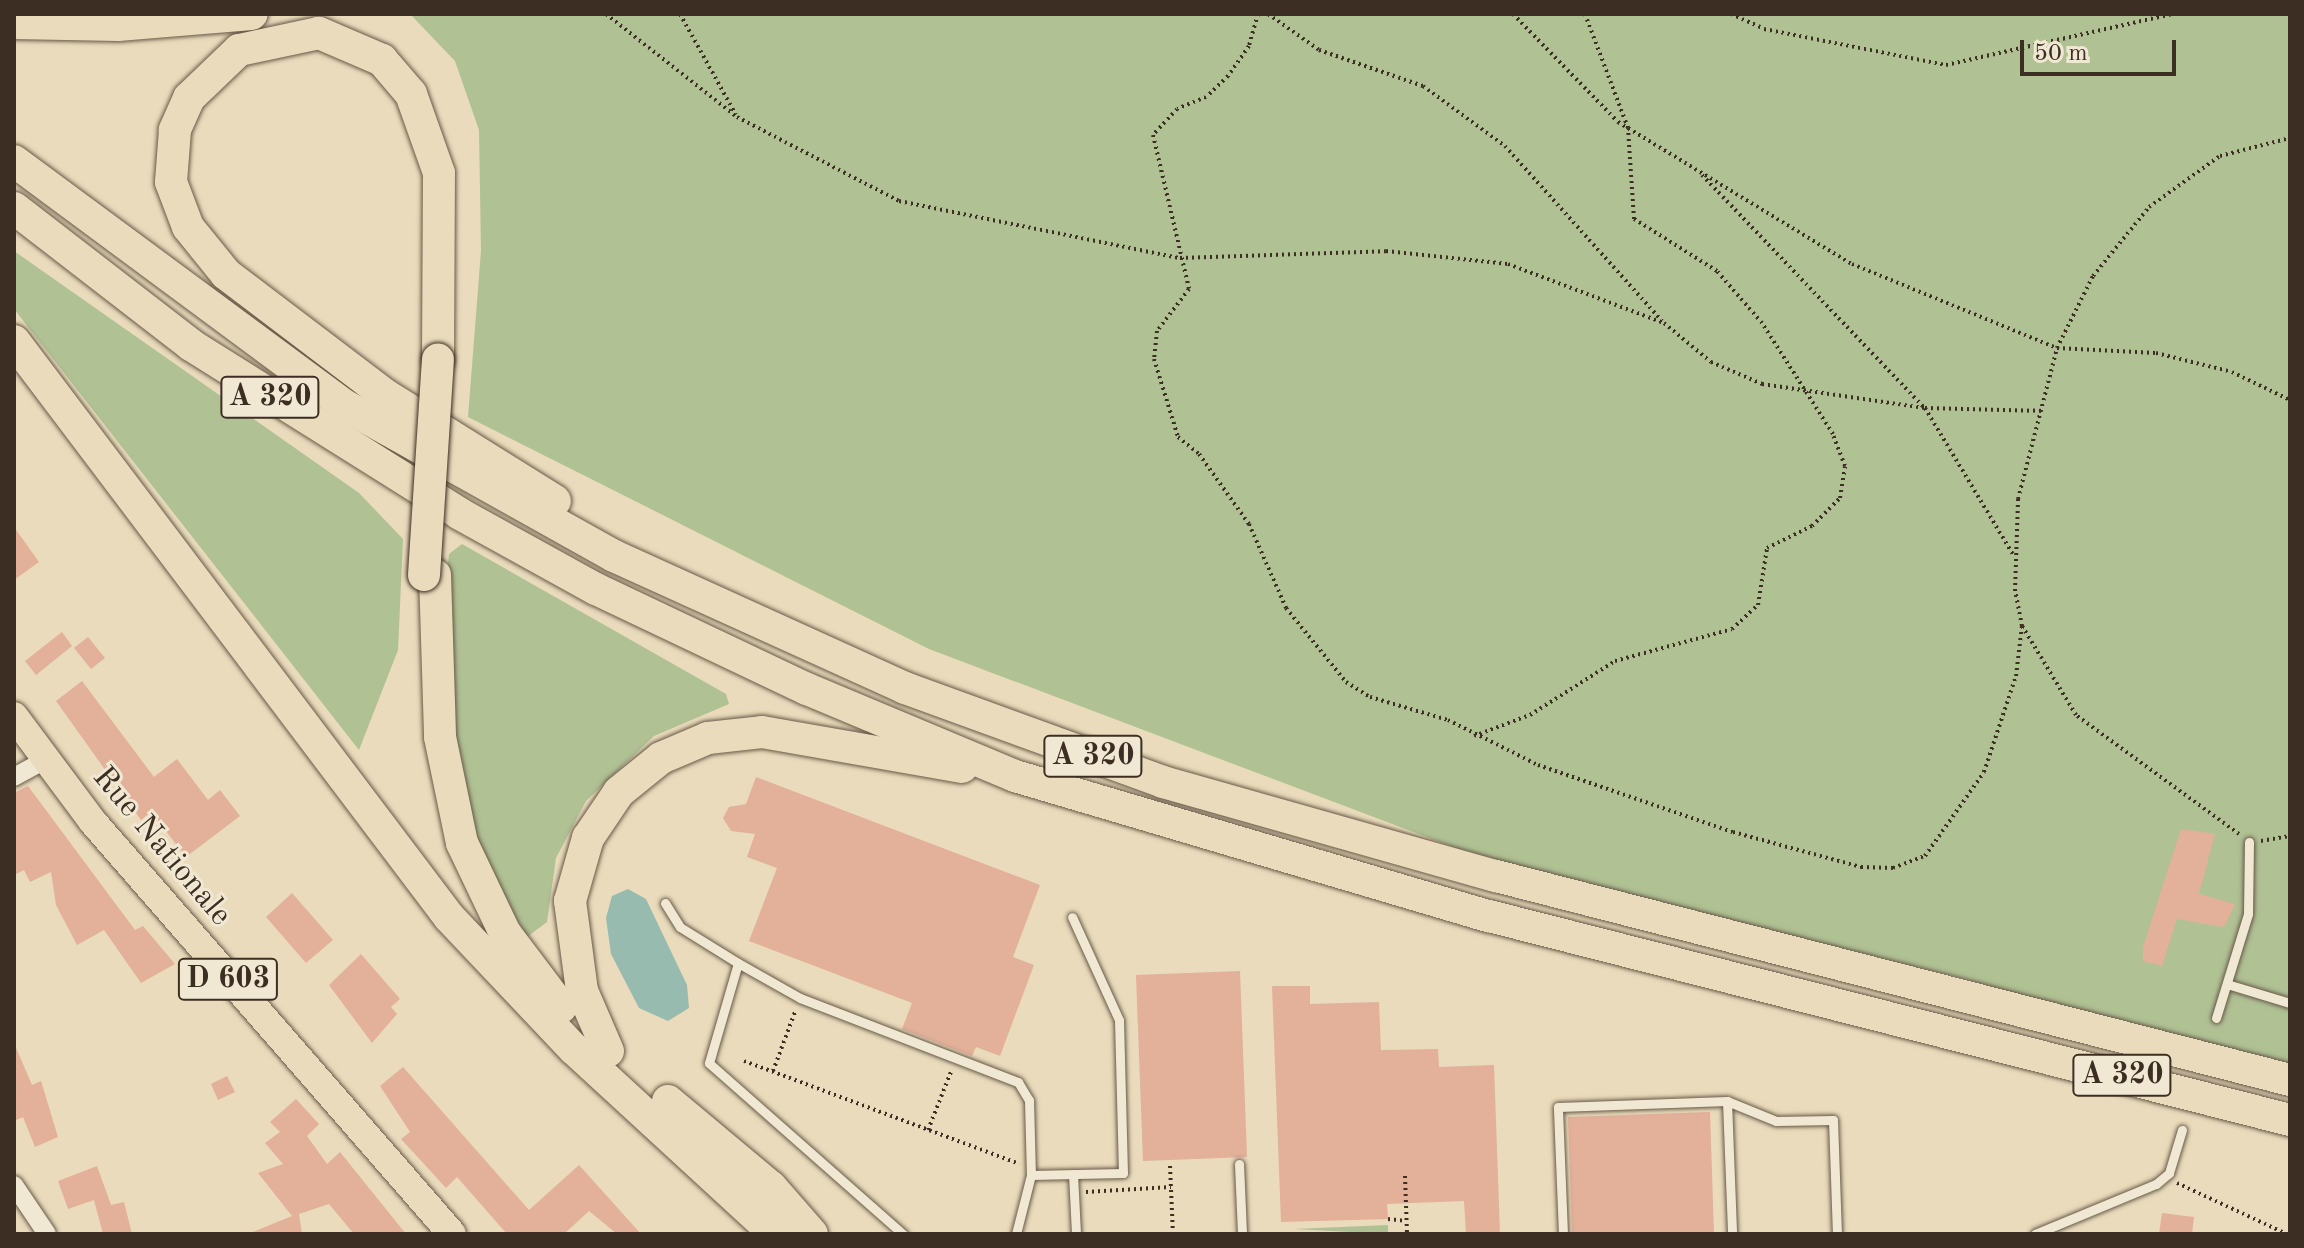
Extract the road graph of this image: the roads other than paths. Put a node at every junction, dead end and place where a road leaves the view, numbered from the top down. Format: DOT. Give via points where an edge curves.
graph roads {
  1 [pos="252,14"];
  2 [pos="295,14"];
  3 [pos="14,23"];
  4 [pos="14,161"];
  5 [pos="14,208"];
  6 [pos="14,341"];
  7 [pos="443,360"];
  8 [pos="430,575"];
  9 [pos="671,584"];
  10 [pos="14,716"];
  11 [pos="45,760"];
  12 [pos="1015,776"];
  13 [pos="14,777"];
  14 [pos="2249,842"];
  15 [pos="665,903"];
  16 [pos="1072,917"];
  17 [pos="738,963"];
  18 [pos="2227,984"];
  19 [pos="2290,1003"];
  20 [pos="531,1005"];
  21 [pos="2216,1018"];
  22 [pos="608,1051"];
  23 [pos="2290,1080"];
  24 [pos="1727,1101"];
  25 [pos="2290,1120"];
  26 [pos="2182,1130"];
  27 [pos="1239,1164"];
  28 [pos="1031,1170"];
  29 [pos="1073,1174"];
  30 [pos="14,1185"];
  31 [pos="47,1234"];
  32 [pos="452,1234"];
  33 [pos="775,1234"];
  34 [pos="812,1234"];
  35 [pos="903,1234"];
  36 [pos="1016,1234"];
  37 [pos="1076,1234"];
  38 [pos="1242,1234"];
  39 [pos="1563,1234"];
  40 [pos="1732,1234"];
  41 [pos="1837,1234"];
  42 [pos="2035,1234"];
  1 -- 3 [label="highway" via="104,26"];
  2 -- 7 [label="highway" via="351,26 390,49 439,121 455,243"];
  4 -- 9 [label="highway, A 320" via="342,404"];
  5 -- 12 [label="highway, A 320" via="191,345 460,514 596,589 793,683"];
  6 -- 20 [label="highway" via="449,917"];
  7 -- 8 [label="highway"];
  7 -- 9 [label="highway" via="439,173 411,94 382,60 319,33 239,50 189,98 175,130 171,182 188,227 226,274 387,396 619,539"];
  8 -- 20 [label="highway" via="425,693 437,801 470,893"];
  8 -- 22 [label="highway" via="440,737 462,843 537,981"];
  9 -- 23 [label="highway, A 320" via="905,688 1163,782 1496,876"];
  10 -- 11 [label="main road, Rue Nationale / D 603"];
  11 -- 13 [label="street"];
  11 -- 32 [label="main road, Rue Nationale / D 603"];
  12 -- 22 [label="highway" via="762,732 708,738 661,758 602,814 570,901 582,991"];
  12 -- 25 [label="highway, A 320" via="1489,916"];
  14 -- 18 [label="lane" via="2248,914"];
  15 -- 17 [label="lane" via="680,927"];
  16 -- 29 [label="lane" via="1119,1020 1123,1173"];
  17 -- 28 [label="lane" via="800,998 1025,1090"];
  17 -- 35 [label="lane" via="709,1063"];
  18 -- 19 [label="lane"];
  18 -- 21 [label="lane"];
  20 -- 33 [label="highway"];
  22 -- 34 [label="highway" via="771,1187"];
  24 -- 39 [label="lane" via="1558,1107"];
  24 -- 40 [label="lane"];
  24 -- 41 [label="lane" via="1776,1121 1833,1120"];
  26 -- 42 [label="lane" via="2169,1173"];
  27 -- 38 [label="lane"];
  28 -- 29 [label="lane"];
  28 -- 36 [label="lane"];
  29 -- 37 [label="lane"];
  30 -- 31 [label="street"];
}
